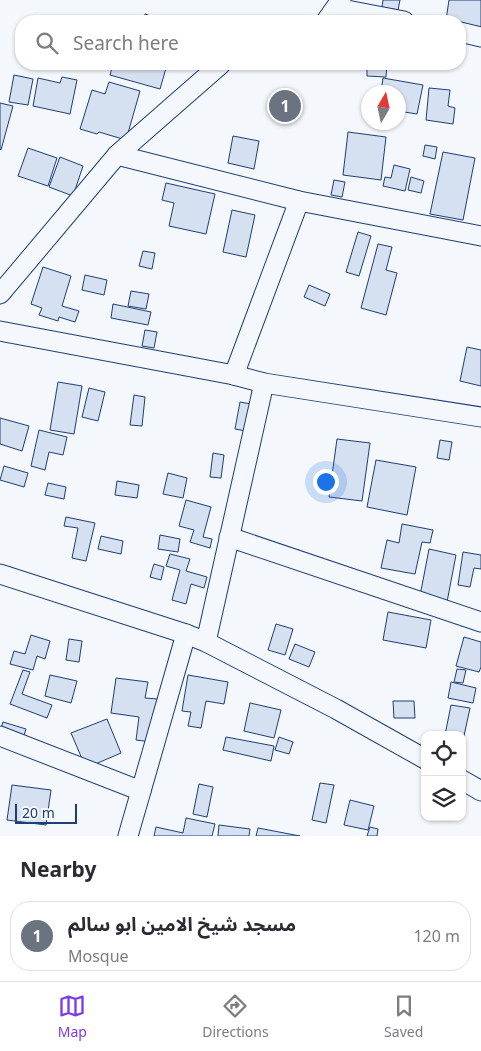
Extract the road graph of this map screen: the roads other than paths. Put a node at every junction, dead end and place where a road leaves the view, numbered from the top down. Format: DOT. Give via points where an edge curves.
graph roads {
  1 [pos="334,10"];
  2 [pos="366,15"];
  3 [pos="466,33"];
  4 [pos="481,37"];
  5 [pos="214,70"];
  6 [pos="116,155"];
  7 [pos="299,201"];
  8 [pos="481,236"];
  9 [pos="0,294"];
  10 [pos="0,331"];
  11 [pos="234,375"];
  12 [pos="264,382"];
  13 [pos="481,417"];
  14 [pos="229,537"];
  15 [pos="0,574"];
  16 [pos="481,622"];
  17 [pos="186,634"];
  18 [pos="206,642"];
  19 [pos="0,736"];
  20 [pos="421,757"];
  21 [pos="466,782"];
  22 [pos="481,790"];
  23 [pos="142,791"];
  24 [pos="128,836"];
  1 -- 2 [label="street"];
  3 -- 4 [label="street"];
  5 -- 6 [label="street"];
  6 -- 7 [label="street"];
  6 -- 9 [label="street"];
  7 -- 8 [label="street"];
  7 -- 11 [label="street"];
  10 -- 11 [label="street"];
  11 -- 12 [label="street"];
  12 -- 13 [label="street"];
  12 -- 14 [label="street"];
  14 -- 16 [label="street"];
  14 -- 18 [label="street"];
  15 -- 17 [label="street"];
  17 -- 18 [label="street"];
  17 -- 23 [label="street"];
  18 -- 20 [label="street" via="336,708"];
  19 -- 23 [label="street"];
  21 -- 22 [label="street"];
  23 -- 24 [label="street"];
}
